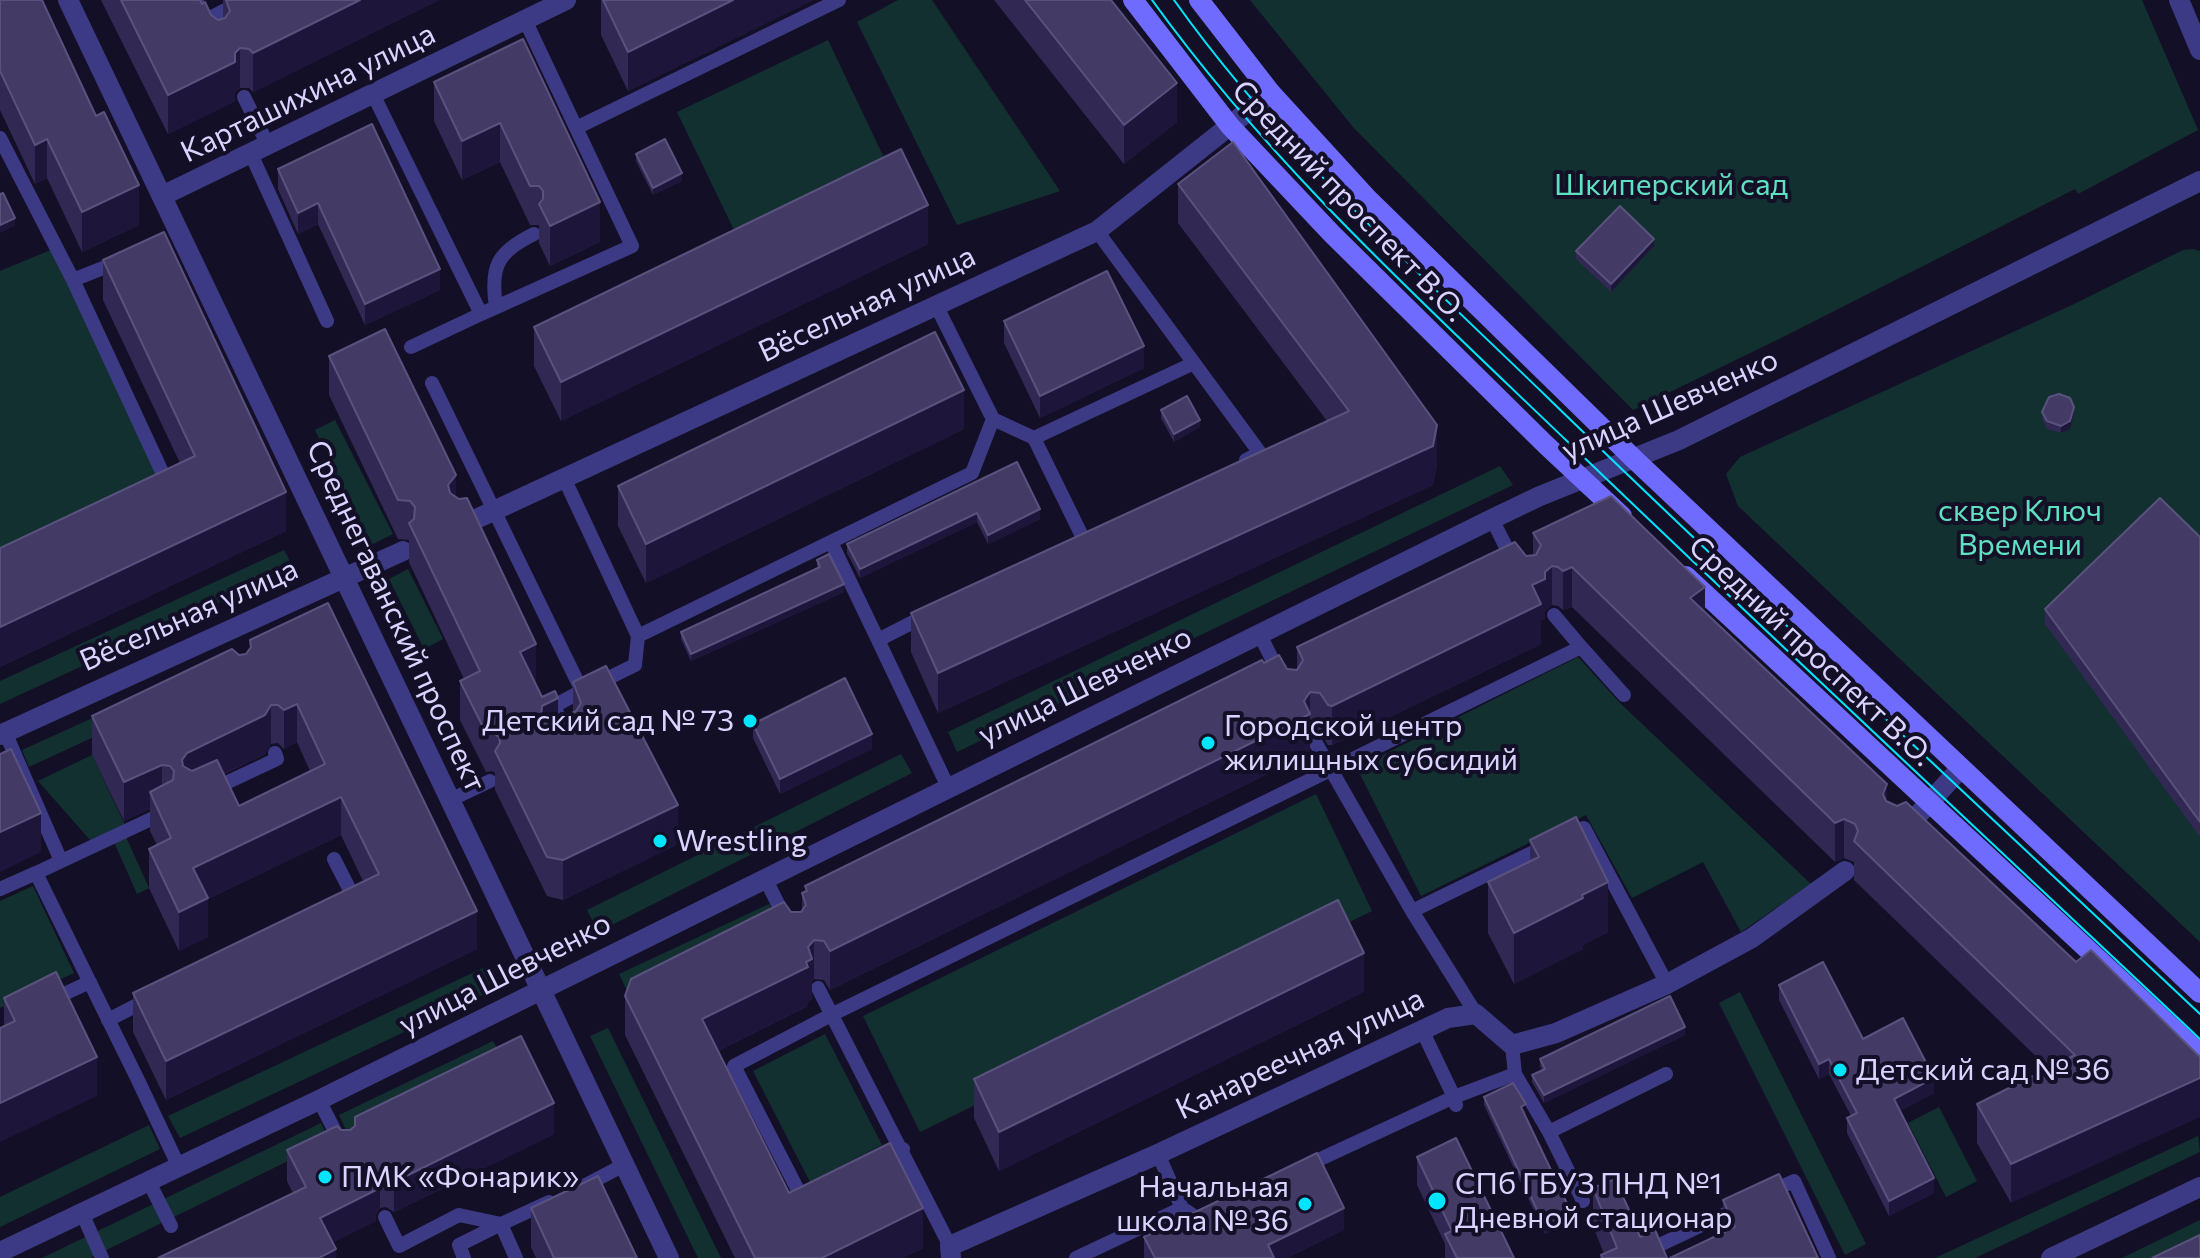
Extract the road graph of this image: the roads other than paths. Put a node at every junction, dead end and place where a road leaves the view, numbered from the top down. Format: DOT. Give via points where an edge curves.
graph roads {
  1 [pos="68,0"];
  2 [pos="196,0"];
  3 [pos="245,0"];
  4 [pos="566,0"];
  5 [pos="839,0"];
  6 [pos="1133,0"];
  7 [pos="1199,0"];
  8 [pos="2179,0"];
  9 [pos="525,20"];
  10 [pos="2200,50"];
  11 [pos="1271,93"];
  12 [pos="373,94"];
  13 [pos="244,97"];
  14 [pos="1230,126"];
  15 [pos="576,128"];
  16 [pos="0,138"];
  17 [pos="259,150"];
  18 [pos="5,161"];
  19 [pos="2200,181"];
  20 [pos="162,196"];
  21 [pos="1097,231"];
  22 [pos="534,234"];
  23 [pos="138,254"];
  24 [pos="73,280"];
  25 [pos="936,305"];
  26 [pos="496,307"];
  27 [pos="481,314"];
  28 [pos="327,321"];
  29 [pos="411,347"];
  30 [pos="1194,363"];
  31 [pos="432,383"];
  32 [pos="993,419"];
  33 [pos="1034,438"];
  34 [pos="1633,458"];
  35 [pos="1232,467"];
  36 [pos="564,478"];
  37 [pos="1582,479"];
  38 [pos="157,495"];
  39 [pos="496,510"];
  40 [pos="1492,519"];
  41 [pos="461,526"];
  42 [pos="1636,528"];
  43 [pos="1083,538"];
  44 [pos="831,542"];
  45 [pos="403,551"];
  46 [pos="1670,560"];
  47 [pos="1523,576"];
  48 [pos="344,578"];
  49 [pos="935,612"];
  50 [pos="1554,615"];
  51 [pos="1259,633"];
  52 [pos="638,636"];
  53 [pos="878,640"];
  54 [pos="1581,647"];
  55 [pos="582,691"];
  56 [pos="1288,691"];
  57 [pos="1624,695"];
  58 [pos="2,734"];
  59 [pos="1314,740"];
  60 [pos="561,747"];
  61 [pos="275,753"];
  62 [pos="1961,768"];
  63 [pos="1332,771"];
  64 [pos="490,781"];
  65 [pos="948,787"];
  66 [pos="192,800"];
  67 [pos="450,800"];
  68 [pos="1929,802"];
  69 [pos="165,813"];
  70 [pos="1896,832"];
  71 [pos="334,859"];
  72 [pos="61,861"];
  73 [pos="1845,871"];
  74 [pos="36,873"];
  75 [pos="765,878"];
  76 [pos="0,889"];
  77 [pos="340,905"];
  78 [pos="1412,911"];
  79 [pos="789,928"];
  80 [pos="90,982"];
  81 [pos="1667,984"];
  82 [pos="818,988"];
  83 [pos="541,990"];
  84 [pos="164,992"];
  85 [pos="2200,993"];
  86 [pos="40,1005"];
  87 [pos="1476,1014"];
  88 [pos="831,1015"];
  89 [pos="108,1020"];
  90 [pos="1422,1030"];
  91 [pos="1512,1045"];
  92 [pos="2200,1054"];
  93 [pos="1515,1074"];
  94 [pos="1666,1074"];
  95 [pos="319,1100"];
  96 [pos="1455,1102"];
  97 [pos="1549,1132"];
  98 [pos="903,1149"];
  99 [pos="346,1152"];
  100 [pos="1158,1154"];
  101 [pos="624,1165"];
  102 [pos="179,1167"];
  103 [pos="859,1170"];
  104 [pos="1291,1173"];
  105 [pos="149,1182"];
  106 [pos="2200,1187"];
  107 [pos="816,1191"];
  108 [pos="1583,1201"];
  109 [pos="1224,1205"];
  110 [pos="1182,1208"];
  111 [pos="82,1213"];
  112 [pos="385,1217"];
  113 [pos="446,1222"];
  114 [pos="501,1224"];
  115 [pos="171,1226"];
  116 [pos="0,1252"];
  117 [pos="461,1252"];
  118 [pos="951,1252"];
  119 [pos="102,1258"];
  120 [pos="516,1258"];
  121 [pos="669,1258"];
  122 [pos="1076,1258"];
  123 [pos="1632,1258"];
  124 [pos="1829,1258"];
  125 [pos="2051,1258"];
  1 -- 20 [label="street, Среднегаванский проспект"];
  2 -- 3 [label="lane" via="208,24"];
  4 -- 9 [label="street, Карташихина улица"];
  5 -- 15 [label="lane"];
  6 -- 14 [label="main road, Средний проспект В.О."];
  7 -- 11 [label="main road, Средний проспект В.О."];
  8 -- 10 [label="street"];
  9 -- 12 [label="street, Карташихина улица"];
  9 -- 15 [label="lane"];
  11 -- 14 [label="street, Вёсельная улица"];
  11 -- 34 [label="main road, Средний проспект В.О." via="1368,199"];
  12 -- 17 [label="street, Карташихина улица"];
  12 -- 27 [label="lane"];
  13 -- 17 [label="lane"];
  14 -- 21 [label="street, Вёсельная улица"];
  14 -- 37 [label="main road, Средний проспект В.О." via="1332,234"];
  15 -- 26 [label="lane" via="632,246"];
  16 -- 18 [label="lane"];
  17 -- 20 [label="street, Карташихина улица"];
  17 -- 28 [label="lane"];
  18 -- 24 [label="lane"];
  19 -- 34 [label="street, улица Шевченко" via="1679,440"];
  20 -- 48 [label="street, Среднегаванский проспект" via="172,239"];
  21 -- 25 [label="street, Вёсельная улица"];
  21 -- 30 [label="lane"];
  22 -- 26 [label="lane" via="513,244 497,262"];
  23 -- 24 [label="lane"];
  24 -- 38 [label="lane" via="170,489"];
  25 -- 32 [label="lane"];
  25 -- 36 [label="street, Вёсельная улица"];
  26 -- 27 [label="lane"];
  27 -- 29 [label="lane"];
  30 -- 33 [label="lane"];
  30 -- 35 [label="lane" via="1260,453"];
  31 -- 39 [label="lane"];
  32 -- 33 [label="lane"];
  32 -- 44 [label="lane" via="972,473"];
  33 -- 43 [label="lane"];
  34 -- 37 [label="street, улица Шевченко"];
  34 -- 62 [label="main road, Средний проспект В.О."];
  36 -- 39 [label="street, Вёсельная улица"];
  36 -- 52 [label="lane"];
  37 -- 40 [label="street, улица Шевченко"];
  37 -- 42 [label="main road, Средний проспект В.О."];
  39 -- 41 [label="street, Вёсельная улица"];
  39 -- 55 [label="lane"];
  40 -- 47 [label="lane"];
  40 -- 51 [label="street, улица Шевченко"];
  44 -- 52 [label="lane"];
  44 -- 53 [label="lane"];
  45 -- 48 [label="street, Вёсельная улица"];
  46 -- 68 [label="main road, Средний проспект В.О."];
  48 -- 58 [label="street, Вёсельная улица" via="222,642"];
  48 -- 67 [label="street, Среднегаванский проспект"];
  49 -- 53 [label="lane"];
  50 -- 54 [label="lane"];
  51 -- 56 [label="lane"];
  51 -- 65 [label="street, улица Шевченко"];
  52 -- 55 [label="lane" via="635,665"];
  53 -- 65 [label="lane"];
  54 -- 57 [label="lane"];
  54 -- 63 [label="lane"];
  55 -- 60 [label="lane" via="554,706 571,742"];
  58 -- 72 [label="lane"];
  59 -- 63 [label="lane"];
  61 -- 66 [label="lane" via="277,759"];
  62 -- 68 [label="street"];
  62 -- 85 [label="main road, Средний проспект В.О."];
  63 -- 78 [label="lane"];
  63 -- 88 [label="lane"];
  64 -- 67 [label="lane"];
  65 -- 75 [label="street, улица Шевченко"];
  67 -- 83 [label="street, Среднегаванский проспект"];
  68 -- 70 [label="street"];
  68 -- 92 [label="main road, Средний проспект В.О."];
  69 -- 72 [label="lane"];
  71 -- 77 [label="lane" via="354,898"];
  72 -- 74 [label="lane"];
  73 -- 81 [label="street" via="1752,938"];
  74 -- 76 [label="lane"];
  74 -- 80 [label="lane"];
  75 -- 79 [label="lane"];
  75 -- 83 [label="street, улица Шевченко"];
  78 -- 81 [label="lane" via="1584,828"];
  78 -- 87 [label="lane"];
  80 -- 86 [label="lane"];
  80 -- 89 [label="lane"];
  81 -- 91 [label="street" via="1556,1033"];
  82 -- 88 [label="lane"];
  83 -- 95 [label="street, улица Шевченко"];
  83 -- 101 [label="street, Среднегаванский проспект"];
  84 -- 89 [label="lane"];
  87 -- 90 [label="street, Канареечная улица" via="1448,1018"];
  87 -- 91 [label="street"];
  88 -- 98 [label="lane"];
  88 -- 107 [label="lane" via="734,1066 802,1198"];
  89 -- 102 [label="lane"];
  90 -- 96 [label="lane"];
  90 -- 100 [label="street, Канареечная улица"];
  91 -- 93 [label="lane"];
  93 -- 96 [label="lane"];
  93 -- 97 [label="lane"];
  94 -- 97 [label="lane"];
  95 -- 99 [label="lane"];
  95 -- 102 [label="street, улица Шевченко"];
  96 -- 104 [label="lane"];
  97 -- 108 [label="lane"];
  98 -- 103 [label="lane"];
  98 -- 118 [label="lane"];
  100 -- 110 [label="lane"];
  100 -- 118 [label="street, Канареечная улица"];
  101 -- 114 [label="lane"];
  101 -- 121 [label="street, Среднегаванский проспект"];
  102 -- 105 [label="street, улица Шевченко"];
  105 -- 111 [label="street, улица Шевченко"];
  105 -- 115 [label="lane"];
  106 -- 125 [label="street"];
  109 -- 110 [label="lane" via="1197,1218"];
  110 -- 122 [label="lane"];
  111 -- 116 [label="street, улица Шевченко"];
  111 -- 119 [label="lane"];
  112 -- 113 [label="lane" via="388,1236 399,1246"];
  113 -- 114 [label="lane" via="459,1215"];
  113 -- 117 [label="lane"];
  114 -- 117 [label="lane"];
  114 -- 120 [label="lane"];
  123 -- 124 [label="lane" via="1794,1181"];
}
